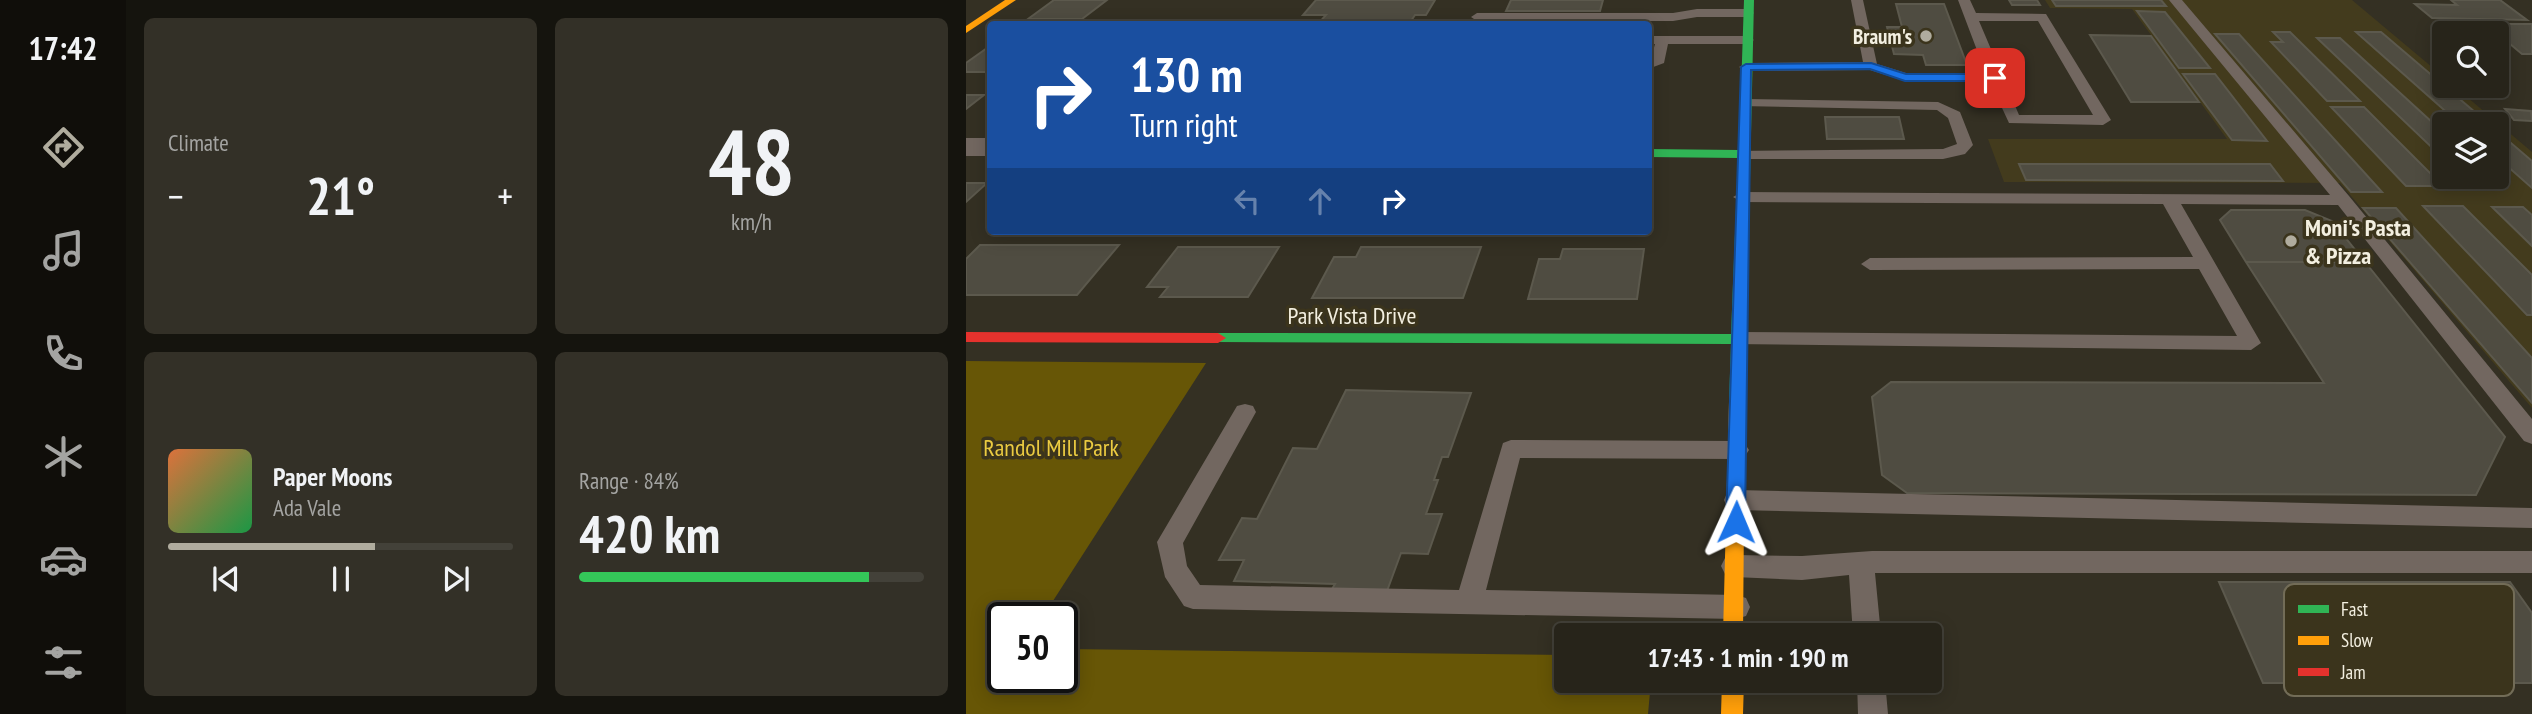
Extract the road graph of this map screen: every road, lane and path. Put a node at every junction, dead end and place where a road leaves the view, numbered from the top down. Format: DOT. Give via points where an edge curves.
graph roads {
  1 [pos="1011,0"];
  2 [pos="1486,0"];
  3 [pos="1857,0"];
  4 [pos="1964,0"];
  5 [pos="2175,0"];
  6 [pos="1749,7"];
  7 [pos="1970,17"];
  8 [pos="1475,21"];
  9 [pos="966,30"];
  10 [pos="1655,40"];
  11 [pos="1747,40"];
  12 [pos="1652,63"];
  13 [pos="1871,66"];
  14 [pos="1746,67"];
  15 [pos="1995,78"];
  16 [pos="1745,103"];
  17 [pos="966,147"];
  18 [pos="987,147"];
  19 [pos="1652,153"];
  20 [pos="1743,154"];
  21 [pos="1742,197"];
  22 [pos="2169,200"];
  23 [pos="2343,200"];
  24 [pos="2206,263"];
  25 [pos="1870,264"];
  26 [pos="966,337"];
  27 [pos="1738,339"];
  28 [pos="1245,412"];
  29 [pos="2532,435"];
  30 [pos="1737,450"];
  31 [pos="1736,500"];
  32 [pos="2532,518"];
  33 [pos="2532,562"];
  34 [pos="1861,563"];
  35 [pos="1734,566"];
  36 [pos="1469,603"];
  37 [pos="1736,607"];
  38 [pos="1735,623"];
  39 [pos="1866,623"];
  40 [pos="1733,693"];
  41 [pos="1872,693"];
  42 [pos="1732,714"];
  43 [pos="1873,714"];
  1 -- 9 [label="main road"];
  2 -- 8 [label="lane"];
  3 -- 13 [label="lane"];
  4 -- 7 [label="lane"];
  5 -- 23 [label="lane"];
  6 -- 8 [label="lane" via="1673,18"];
  6 -- 11 [label="main road"];
  7 -- 15 [label="lane"];
  7 -- 15 [label="lane" via="2042,17 2103,120 2014,120"];
  10 -- 11 [label="lane"];
  10 -- 12 [label="lane" via="1659,60"];
  11 -- 14 [label="main road"];
  13 -- 14 [label="lane"];
  13 -- 15 [label="lane" via="1905,77"];
  14 -- 16 [label="main road"];
  16 -- 20 [label="main road"];
  16 -- 20 [label="lane" via="1950,108 1958,118 1965,145 1943,154"];
  17 -- 18 [label="street"];
  19 -- 20 [label="main road"];
  20 -- 21 [label="main road"];
  21 -- 22 [label="lane"];
  21 -- 27 [label="main road"];
  22 -- 23 [label="lane"];
  22 -- 24 [label="lane"];
  23 -- 29 [label="lane"];
  24 -- 25 [label="lane"];
  24 -- 27 [label="lane" via="2250,343"];
  26 -- 27 [label="main road, Park Vista Drive"];
  27 -- 30 [label="main road"];
  28 -- 36 [label="lane" via="1170,542 1174,569 1193,597"];
  30 -- 31 [label="main road"];
  30 -- 36 [label="lane" via="1511,449"];
  31 -- 32 [label="lane"];
  31 -- 35 [label="main road"];
  33 -- 34 [label="lane"];
  34 -- 35 [label="lane" via="1802,568"];
  34 -- 39 [label="lane"];
  35 -- 37 [label="main road"];
  36 -- 37 [label="lane"];
  37 -- 38 [label="main road"];
  40 -- 42 [label="main road"];
  41 -- 43 [label="lane"];
}
